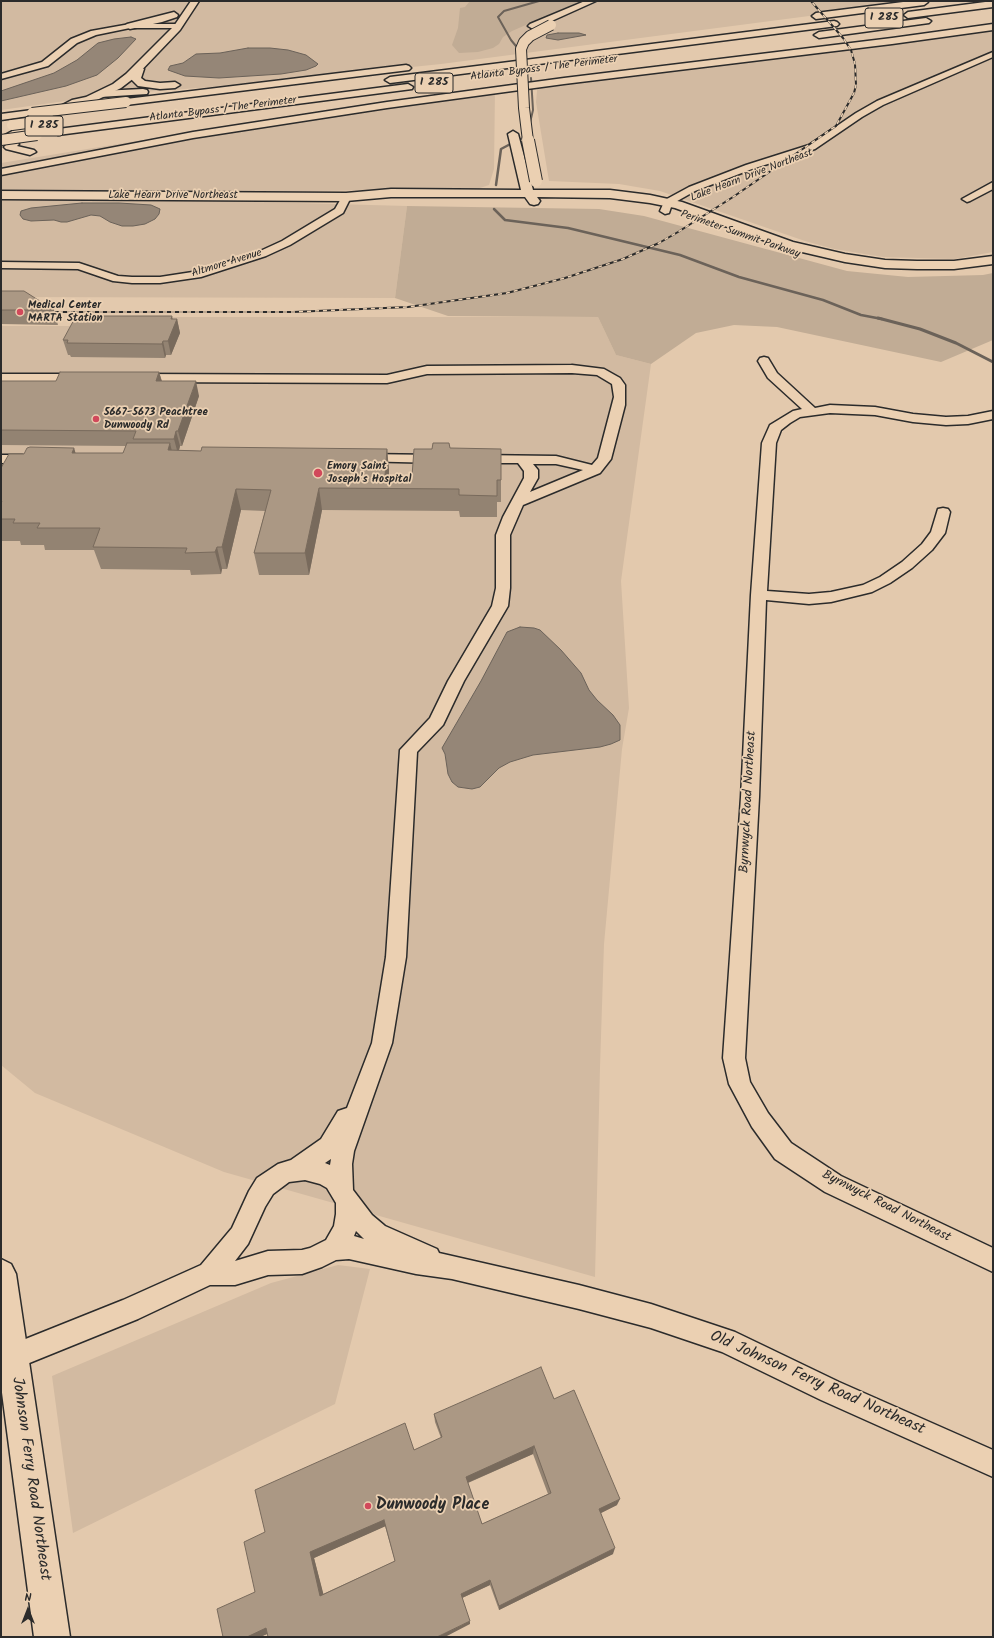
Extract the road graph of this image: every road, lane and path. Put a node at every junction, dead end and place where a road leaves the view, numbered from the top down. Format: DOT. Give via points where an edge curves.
graph roads {
  1 [pos="194,1"];
  2 [pos="905,1"];
  3 [pos="927,1"];
  4 [pos="952,1"];
  5 [pos="596,3"];
  6 [pos="993,4"];
  7 [pos="180,5"];
  8 [pos="993,13"];
  9 [pos="174,14"];
  10 [pos="871,15"];
  11 [pos="783,20"];
  12 [pos="993,21"];
  13 [pos="130,26"];
  14 [pos="165,27"];
  15 [pos="178,27"];
  16 [pos="993,27"];
  17 [pos="776,31"];
  18 [pos="964,31"];
  19 [pos="117,32"];
  20 [pos="151,36"];
  21 [pos="513,39"];
  22 [pos="626,41"];
  23 [pos="530,49"];
  24 [pos="993,54"];
  25 [pos="993,61"];
  26 [pos="415,62"];
  27 [pos="139,68"];
  28 [pos="634,68"];
  29 [pos="1,77"];
  30 [pos="277,77"];
  31 [pos="1,82"];
  32 [pos="102,92"];
  33 [pos="361,93"];
  34 [pos="511,96"];
  35 [pos="89,100"];
  36 [pos="336,108"];
  37 [pos="125,115"];
  38 [pos="1,117"];
  39 [pos="512,127"];
  40 [pos="5,128"];
  41 [pos="98,138"];
  42 [pos="1,141"];
  43 [pos="13,144"];
  44 [pos="3,156"];
  45 [pos="1,167"];
  46 [pos="1,172"];
  47 [pos="524,181"];
  48 [pos="993,185"];
  49 [pos="534,192"];
  50 [pos="494,193"];
  51 [pos="1,196"];
  52 [pos="340,197"];
  53 [pos="967,199"];
  54 [pos="670,206"];
  55 [pos="993,260"];
  56 [pos="1,265"];
  57 [pos="993,269"];
  58 [pos="764,361"];
  59 [pos="1,378"];
  60 [pos="96,378"];
  61 [pos="124,378"];
  62 [pos="811,411"];
  63 [pos="993,415"];
  64 [pos="351,458"];
  65 [pos="1,459"];
  66 [pos="22,459"];
  67 [pos="37,459"];
  68 [pos="522,460"];
  69 [pos="1,463"];
  70 [pos="595,470"];
  71 [pos="519,502"];
  72 [pos="943,512"];
  73 [pos="759,595"];
  74 [pos="364,1090"];
  75 [pos="296,1170"];
  76 [pos="344,1196"];
  77 [pos="334,1248"];
  78 [pos="993,1260"];
  79 [pos="452,1267"];
  80 [pos="209,1273"];
  81 [pos="1,1274"];
  82 [pos="12,1357"];
  83 [pos="993,1464"];
  84 [pos="52,1637"];
  1 -- 15 [label="main road"];
  2 -- 3 [label="main road" via="805,16"];
  4 -- 10 [label="main road"];
  5 -- 21 [label="main road" via="533,26"];
  5 -- 49 [label="main road, bridge" via="530,36 521,49 524,108"];
  6 -- 17 [label="main road, Atlanta Bypass / The Perimeter / I 285"];
  7 -- 9 [label="main road"];
  8 -- 33 [label="main road, Atlanta Bypass / The Perimeter / I 285"];
  9 -- 13 [label="main road"];
  9 -- 14 [label="main road"];
  10 -- 17 [label="main road"];
  10 -- 22 [label="main road"];
  11 -- 22 [label="main road"];
  12 -- 28 [label="main road"];
  13 -- 14 [label="street"];
  13 -- 29 [label="street" via="79,38 45,64"];
  14 -- 15 [label="street"];
  14 -- 19 [label="street"];
  14 -- 32 [label="main road" via="142,54 106,84"];
  15 -- 27 [label="main road"];
  16 -- 18 [label="main road"];
  17 -- 37 [label="main road, Atlanta Bypass / The Perimeter / I 285"];
  18 -- 28 [label="main road"];
  18 -- 46 [label="main road" via="461,94 288,119"];
  19 -- 20 [label="main road" via="137,31"];
  19 -- 31 [label="street" via="84,42 51,65"];
  22 -- 38 [label="main road, bridge"];
  23 -- 34 [label="main road" via="512,54"];
  24 -- 54 [label="street, Lake Hearn Drive Northeast" via="880,103 812,147 692,189"];
  25 -- 54 [label="street, Lake Hearn Drive Northeast" via="888,107 834,143 812,154"];
  26 -- 30 [label="main road"];
  27 -- 30 [label="main road" via="136,74 138,82 160,86"];
  27 -- 32 [label="main road" via="116,86"];
  28 -- 36 [label="main road"];
  30 -- 32 [label="main road" via="166,91"];
  32 -- 35 [label="main road"];
  33 -- 41 [label="main road"];
  33 -- 42 [label="main road, Atlanta Bypass / The Perimeter / I 285, bridge"];
  35 -- 42 [label="main road" via="76,102"];
  35 -- 43 [label="main road" via="88,104"];
  36 -- 44 [label="main road"];
  36 -- 45 [label="main road" via="175,134"];
  37 -- 40 [label="main road, Atlanta Bypass / The Perimeter / I 285"];
  37 -- 40 [label="main road, bridge" via="91,116"];
  39 -- 47 [label="main road"];
  43 -- 44 [label="main road"];
  43 -- 44 [label="main road" via="10,146 14,149 34,151"];
  47 -- 49 [label="main road"];
  47 -- 50 [label="main road" via="507,190"];
  48 -- 53 [label="street"];
  49 -- 50 [label="main road, Lake Hearn Drive Northeast"];
  49 -- 52 [label="main road, Lake Hearn Drive Northeast" via="357,201"];
  49 -- 54 [label="main road, Perimeter Summit Parkway" via="606,202"];
  50 -- 52 [label="main road, Lake Hearn Drive Northeast" via="391,193"];
  51 -- 52 [label="main road, Lake Hearn Drive Northeast"];
  52 -- 56 [label="street, Altmore Avenue" via="339,211 286,243 262,254 201,274 181,278 132,280 117,279 79,266"];
  54 -- 55 [label="main road, Perimeter Summit Parkway" via="714,217 789,245 845,258 885,264 917,265 954,265"];
  54 -- 57 [label="main road, Perimeter Summit Parkway" via="781,251 847,266 914,272"];
  58 -- 62 [label="street" via="772,375"];
  59 -- 60 [label="street"];
  61 -- 70 [label="street" via="386,379 427,370 592,370 616,381 620,397 604,459"];
  62 -- 63 [label="street, Byrnwyck Road Northeast" via="849,408 946,421"];
  62 -- 73 [label="street, Byrnwyck Road Northeast" via="797,414 775,428 769,443"];
  64 -- 68 [label="street"];
  65 -- 66 [label="street"];
  66 -- 67 [label="street"];
  66 -- 69 [label="street"];
  68 -- 70 [label="street" via="556,460"];
  68 -- 71 [label="street" via="531,470 532,478"];
  70 -- 71 [label="street"];
  71 -- 74 [label="street" via="503,535 503,588 500,606 456,681 437,721 409,750 396,957 382,1043"];
  72 -- 73 [label="street" via="938,533 927,547 907,565 867,589 809,599"];
  73 -- 78 [label="street, Byrnwyck Road Northeast" via="734,1058 740,1084 760,1120 783,1151 833,1184"];
  74 -- 75 [label="street" via="329,1146"];
  74 -- 76 [label="street" via="343,1151 341,1164"];
  75 -- 76 [label="street, Old Johnson Ferry Road Northeast" via="305,1169 324,1174 335,1180"];
  75 -- 80 [label="street, Old Johnson Ferry Road Northeast" via="286,1172 265,1186 240,1236"];
  76 -- 77 [label="street" via="348,1214 346,1226"];
  76 -- 79 [label="street, Old Johnson Ferry Road Northeast" via="364,1223 377,1234"];
  77 -- 79 [label="street, Old Johnson Ferry Road Northeast" via="349,1247"];
  77 -- 80 [label="street, Old Johnson Ferry Road Northeast" via="314,1259 302,1262 268,1263 235,1273"];
  79 -- 83 [label="street, Old Johnson Ferry Road Northeast" via="650,1316 726,1341"];
  80 -- 82 [label="street, Old Johnson Ferry Road Northeast" via="129,1310"];
  81 -- 82 [label="main road, Johnson Ferry Road Northeast"];
  82 -- 84 [label="main road, Johnson Ferry Road Northeast"];
}
